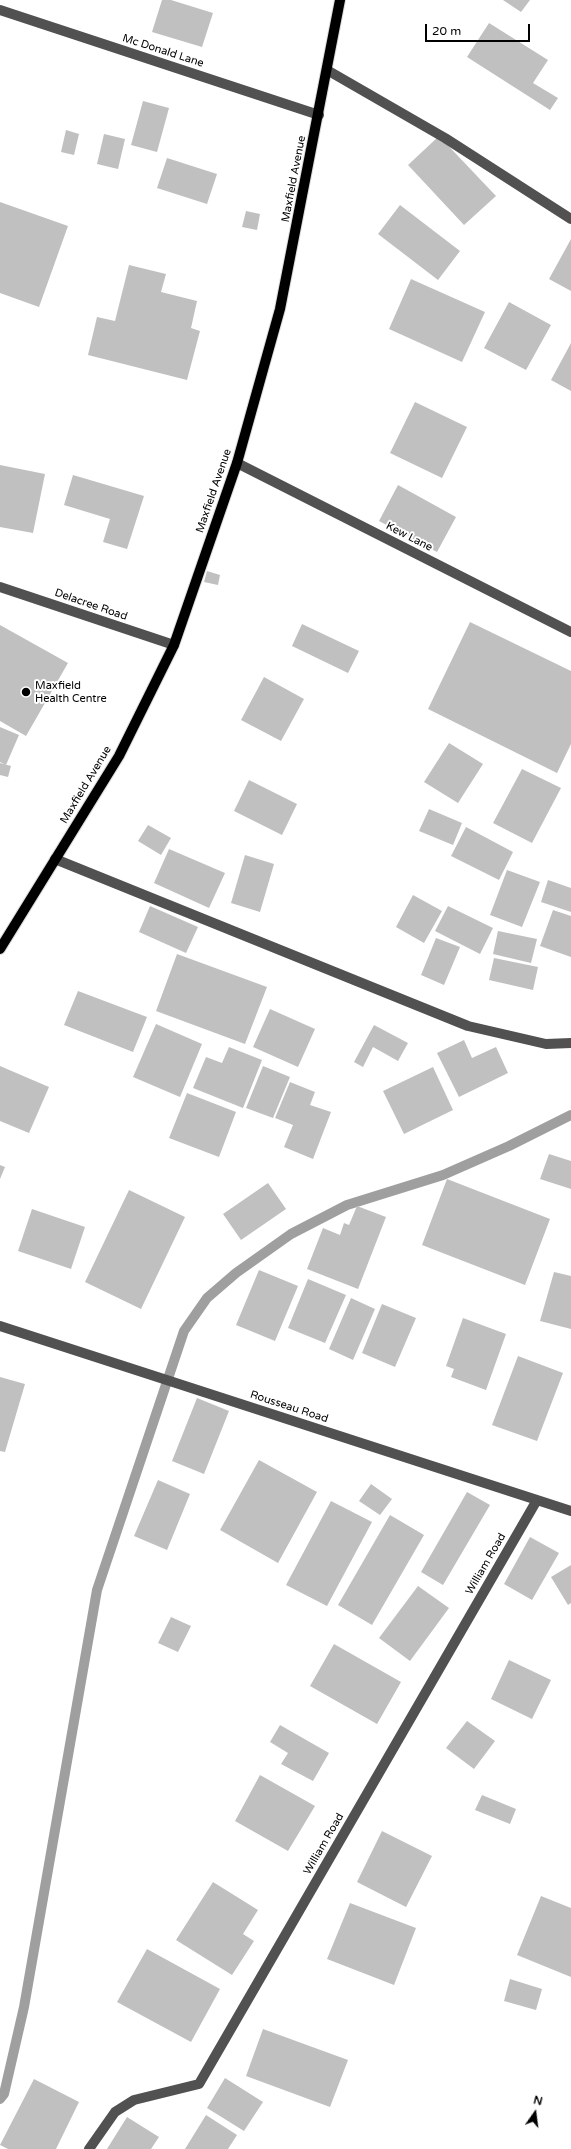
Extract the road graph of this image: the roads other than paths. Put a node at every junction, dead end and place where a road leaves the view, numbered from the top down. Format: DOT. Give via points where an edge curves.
graph roads {
  1 [pos="340,0"];
  2 [pos="0,10"];
  3 [pos="328,70"];
  4 [pos="319,115"];
  5 [pos="571,219"];
  6 [pos="237,463"];
  7 [pos="0,587"];
  8 [pos="571,632"];
  9 [pos="174,645"];
  10 [pos="55,859"];
  11 [pos="0,949"];
  12 [pos="571,1043"];
  13 [pos="0,1326"];
  14 [pos="537,1500"];
  15 [pos="571,1511"];
  16 [pos="89,2149"];
  1 -- 3 [label="main road, Maxfield Avenue"];
  2 -- 4 [label="street, Mc Donald Lane"];
  3 -- 4 [label="main road, Maxfield Avenue"];
  3 -- 5 [label="street" via="445,138"];
  4 -- 6 [label="main road, Maxfield Avenue" via="280,309"];
  6 -- 8 [label="street, Kew Lane"];
  6 -- 9 [label="main road, Maxfield Avenue"];
  7 -- 9 [label="street, Delacree Road"];
  9 -- 10 [label="main road, Maxfield Avenue" via="119,756"];
  10 -- 11 [label="main road, Maxfield Avenue"];
  10 -- 12 [label="street" via="468,1026 546,1044"];
  13 -- 14 [label="street, Rousseau Road"];
  14 -- 15 [label="street, Rousseau Road"];
  14 -- 16 [label="street, William Road" via="199,2084 134,2100 115,2112"];
}
